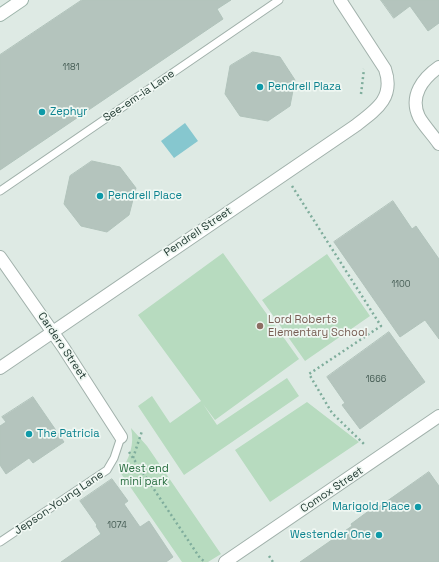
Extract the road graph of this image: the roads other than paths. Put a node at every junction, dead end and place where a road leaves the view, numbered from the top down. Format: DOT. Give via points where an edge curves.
graph roads {
  1 [pos="22,0"];
  2 [pos="279,0"];
  3 [pos="340,0"];
  4 [pos="0,15"];
  5 [pos="439,67"];
  6 [pos="439,144"];
  7 [pos="0,191"];
  8 [pos="0,257"];
  9 [pos="52,332"];
  10 [pos="0,368"];
  11 [pos="439,416"];
  12 [pos="121,437"];
  13 [pos="0,542"];
  14 [pos="225,562"];
  1 -- 4 [label="street"];
  2 -- 7 [label="lane, See-em-ia Lane"];
  3 -- 9 [label="street, Pendrell Street" via="384,65 387,90 383,101 374,112"];
  5 -- 6 [label="street" via="426,78 417,95 416,108 419,117"];
  8 -- 9 [label="street, Cardero Street"];
  9 -- 10 [label="street, Pendrell Street"];
  9 -- 12 [label="street, Cardero Street"];
  11 -- 14 [label="street, Comox Street"];
  12 -- 13 [label="lane, Jepson-Young Lane" via="108,470"];
}
